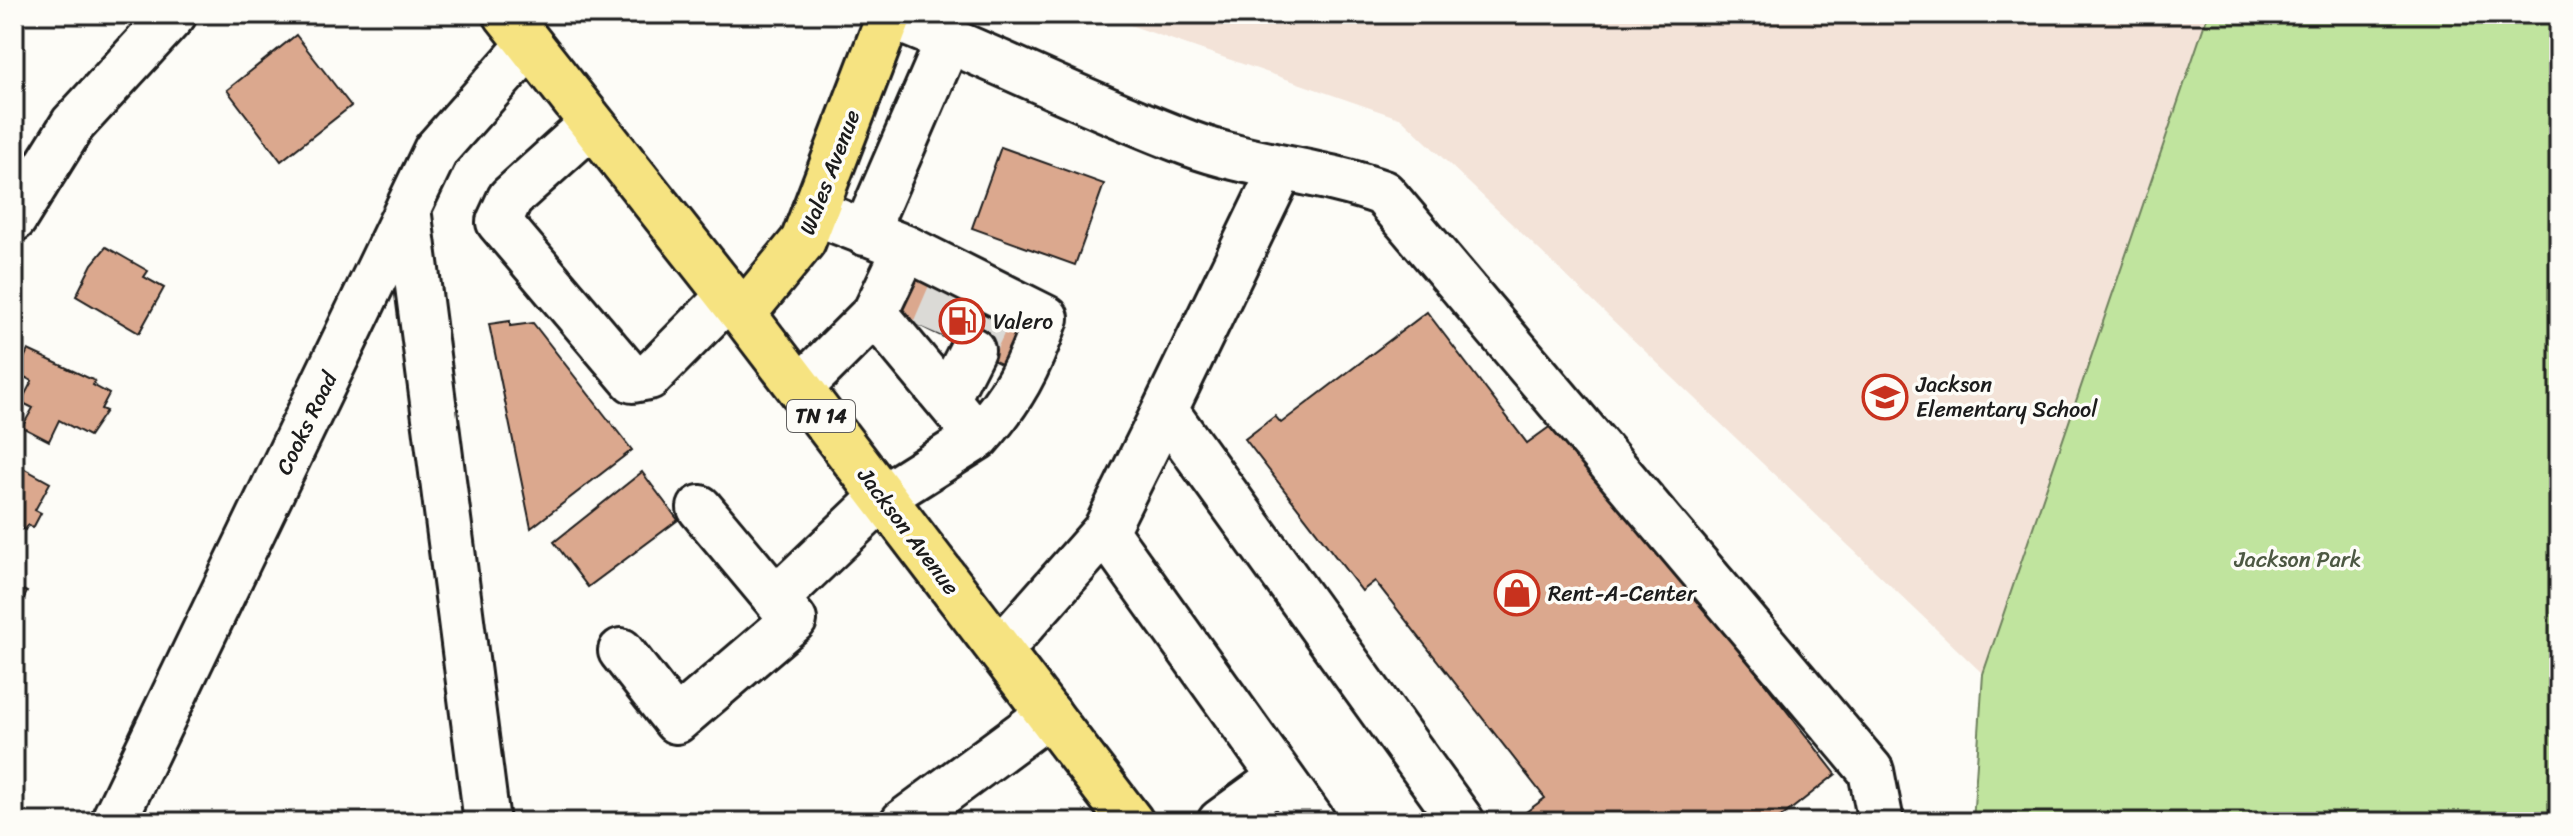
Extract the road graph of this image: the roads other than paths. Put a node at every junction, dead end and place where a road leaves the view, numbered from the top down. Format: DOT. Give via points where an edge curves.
graph roads {
  1 [pos="174,14"];
  2 [pos="890,15"];
  3 [pos="518,30"];
  4 [pos="949,39"];
  5 [pos="592,124"];
  6 [pos="1281,170"];
  7 [pos="408,208"];
  8 [pos="814,212"];
  9 [pos="14,219"];
  10 [pos="865,233"];
  11 [pos="906,248"];
  12 [pos="736,305"];
  13 [pos="875,313"];
  14 [pos="972,350"];
  15 [pos="800,388"];
  16 [pos="947,399"];
  17 [pos="1165,410"];
  18 [pos="978,437"];
  19 [pos="883,497"];
  20 [pos="700,508"];
  21 [pos="1105,531"];
  22 [pos="776,599"];
  23 [pos="1000,650"];
  24 [pos="621,651"];
  25 [pos="1049,714"];
  26 [pos="1280,778"];
  27 [pos="113,822"];
  28 [pos="487,822"];
  29 [pos="903,822"];
  30 [pos="1131,822"];
  31 [pos="1220,822"];
  32 [pos="1313,822"];
  33 [pos="1462,822"];
  34 [pos="1881,822"];
  1 -- 9 [label="street" via="73,124"];
  2 -- 4 [label="street"];
  2 -- 8 [label="main road, Wales Avenue"];
  3 -- 5 [label="main road, Jackson Avenue / TN 14"];
  3 -- 7 [label="street, Cooks Road" via="436,150"];
  4 -- 6 [label="street" via="1188,142"];
  4 -- 10 [label="street"];
  5 -- 12 [label="main road, Jackson Avenue / TN 14"];
  5 -- 12 [label="street" via="510,198 499,222 633,380 649,377"];
  6 -- 17 [label="street"];
  6 -- 34 [label="street" via="1344,179 1383,193 1871,771"];
  7 -- 27 [label="street, Cooks Road"];
  7 -- 28 [label="street"];
  8 -- 10 [label="street"];
  8 -- 12 [label="main road, Wales Avenue" via="794,256"];
  10 -- 11 [label="street"];
  11 -- 13 [label="street"];
  11 -- 18 [label="street" via="956,283 1046,318 1028,369"];
  12 -- 15 [label="main road, Jackson Avenue / TN 14"];
  13 -- 15 [label="street"];
  13 -- 16 [label="street" via="926,348"];
  14 -- 16 [label="street"];
  15 -- 19 [label="main road, Jackson Avenue / TN 14"];
  16 -- 18 [label="street"];
  17 -- 21 [label="street"];
  17 -- 33 [label="street"];
  18 -- 19 [label="street"];
  19 -- 22 [label="street"];
  19 -- 23 [label="main road, Jackson Avenue / TN 14"];
  20 -- 22 [label="street"];
  21 -- 23 [label="street"];
  21 -- 26 [label="street"];
  22 -- 24 [label="street" via="794,620 676,721"];
  23 -- 25 [label="main road, Jackson Avenue / TN 14"];
  25 -- 29 [label="street"];
  25 -- 30 [label="main road, Jackson Avenue / TN 14"];
  26 -- 31 [label="street"];
  26 -- 32 [label="street"];
}
